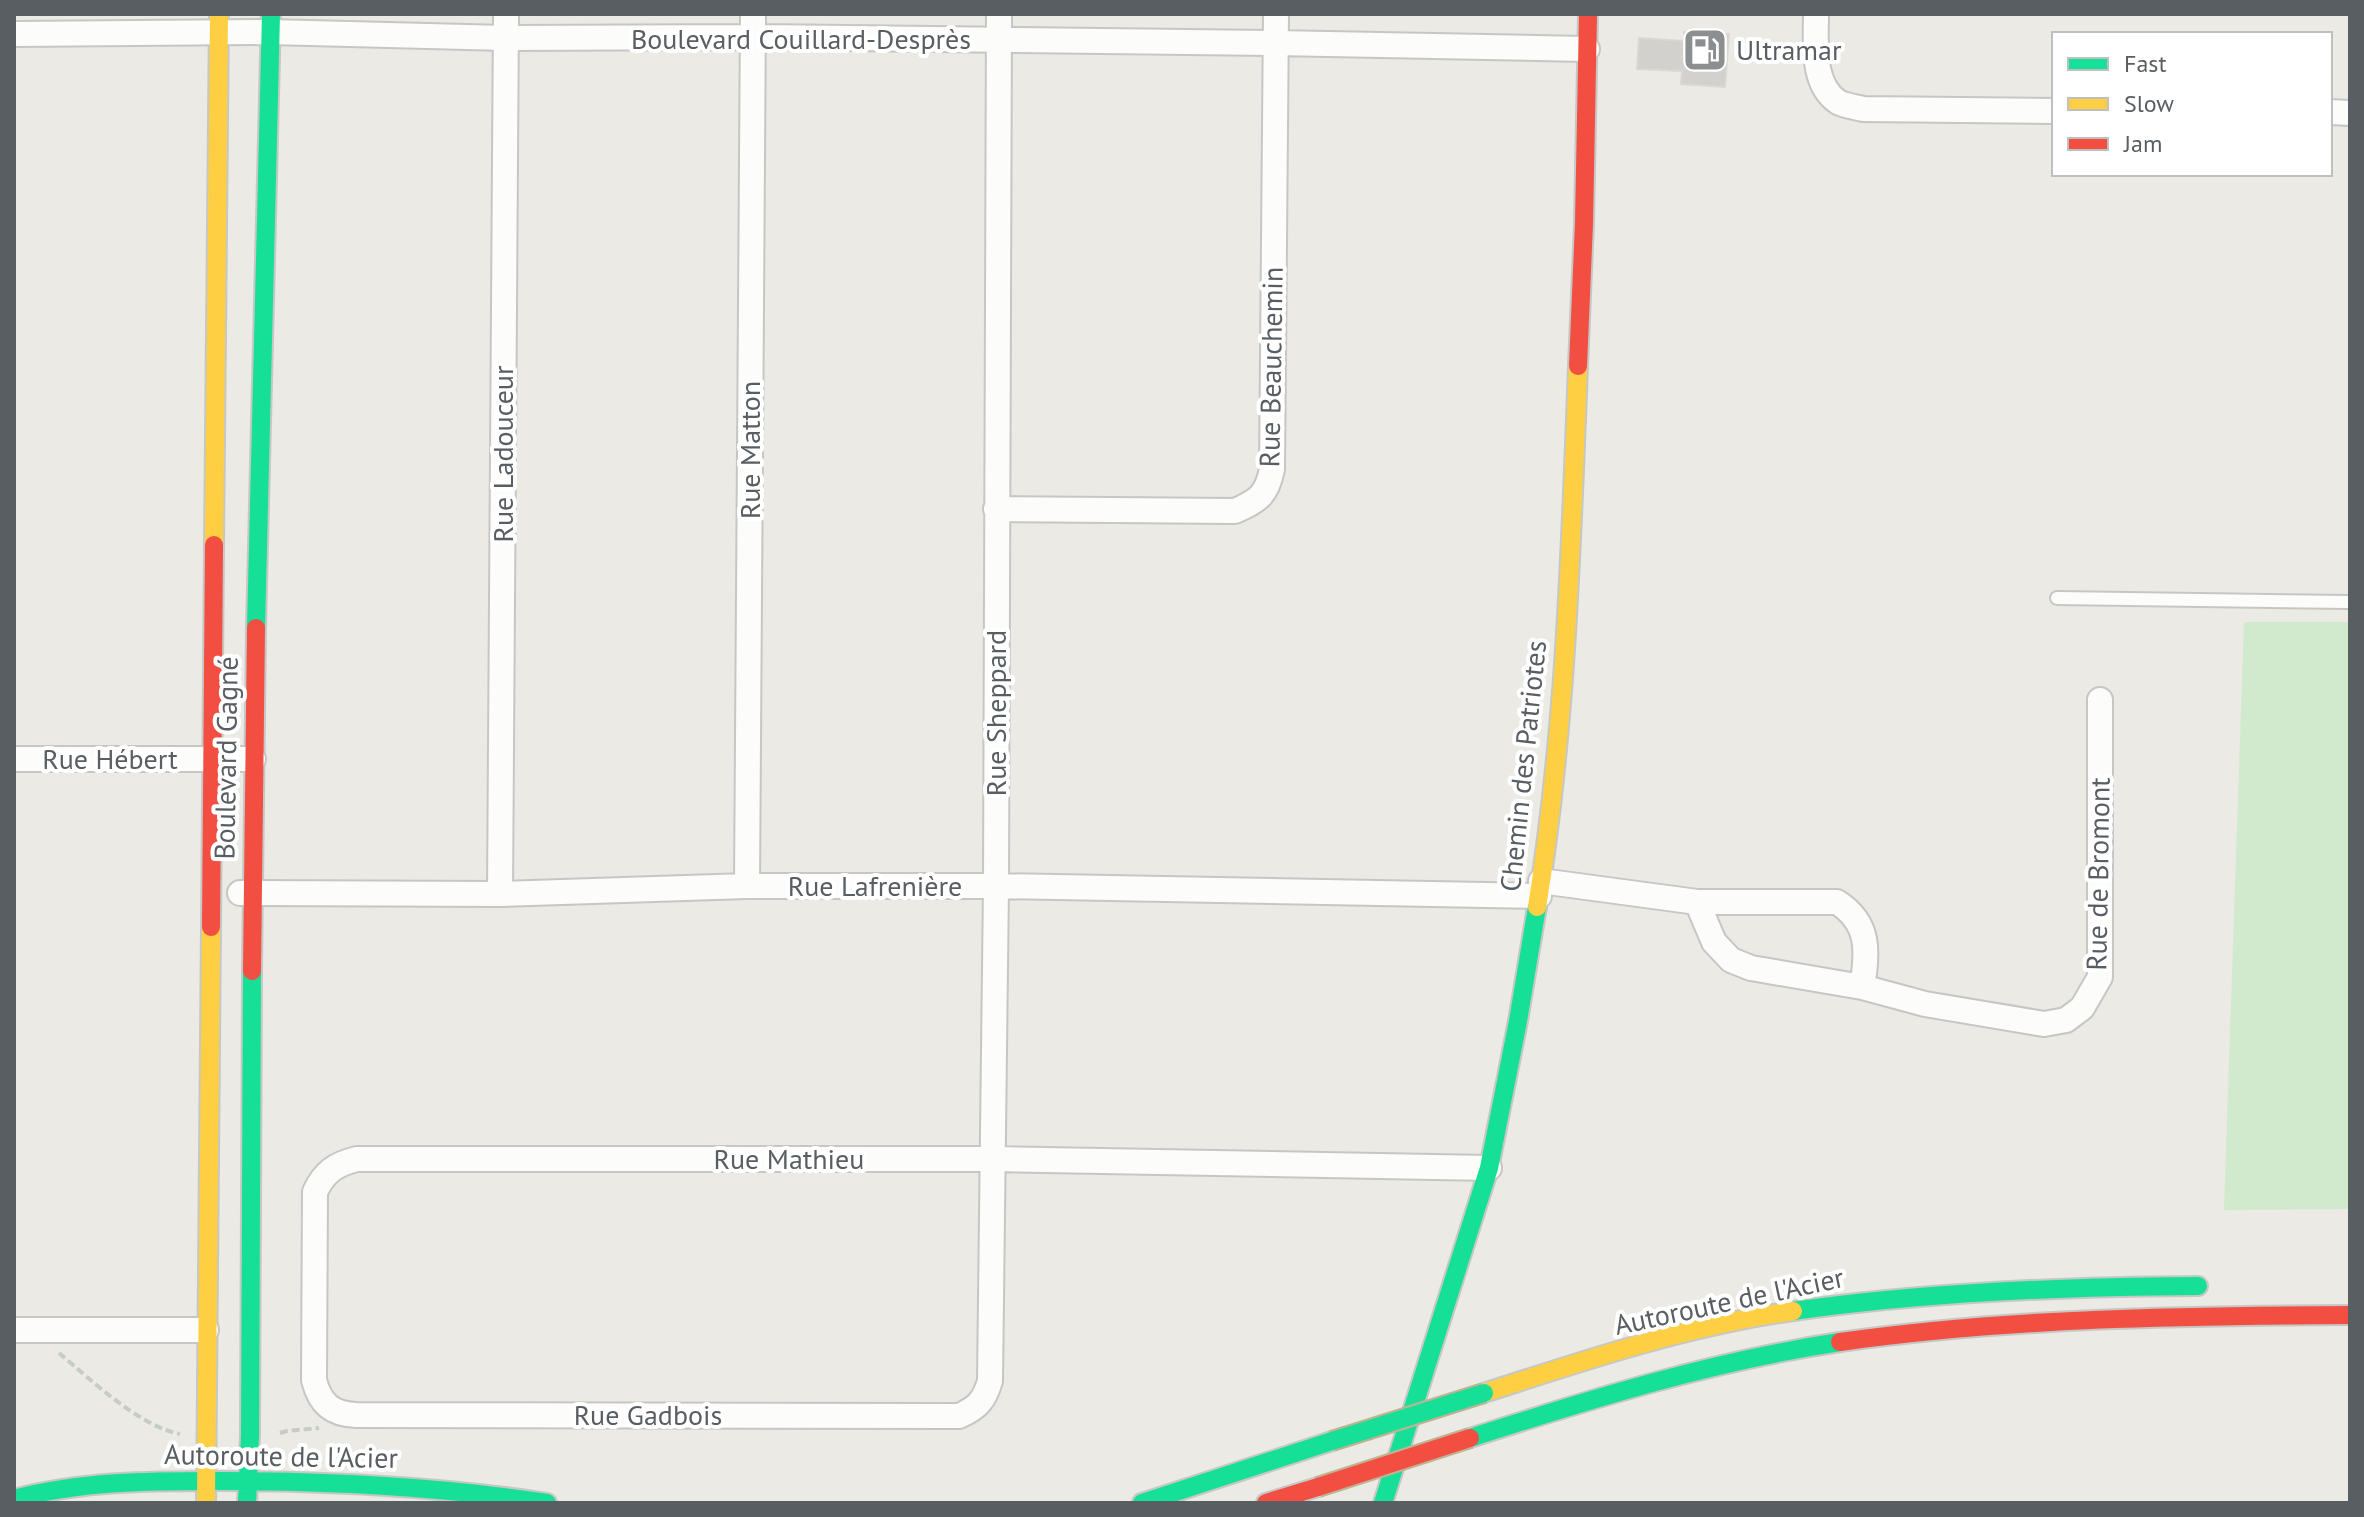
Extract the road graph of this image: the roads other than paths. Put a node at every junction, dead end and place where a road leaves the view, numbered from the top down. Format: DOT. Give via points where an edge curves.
graph roads {
  1 [pos="999,14"];
  2 [pos="1276,14"];
  3 [pos="1588,14"];
  4 [pos="1816,14"];
  5 [pos="219,23"];
  6 [pos="271,23"];
  7 [pos="753,25"];
  8 [pos="506,26"];
  9 [pos="14,34"];
  10 [pos="998,40"];
  11 [pos="1275,43"];
  12 [pos="1587,49"];
  13 [pos="2052,111"];
  14 [pos="996,509"];
  15 [pos="2057,598"];
  16 [pos="2350,602"];
  17 [pos="2100,700"];
  18 [pos="14,759"];
  19 [pos="211,759"];
  20 [pos="253,759"];
  21 [pos="747,886"];
  22 [pos="996,886"];
  23 [pos="1540,889"];
  24 [pos="210,893"];
  25 [pos="252,893"];
  26 [pos="500,894"];
  27 [pos="1697,902"];
  28 [pos="1862,987"];
  29 [pos="993,1159"];
  30 [pos="1489,1168"];
  31 [pos="2210,1286"];
  32 [pos="2350,1315"];
  33 [pos="14,1330"];
  34 [pos="206,1330"];
  35 [pos="322,1401"];
  36 [pos="976,1409"];
  37 [pos="207,1481"];
  38 [pos="247,1481"];
  39 [pos="14,1499"];
  40 [pos="206,1503"];
  41 [pos="247,1503"];
  42 [pos="547,1503"];
  43 [pos="1142,1503"];
  44 [pos="1266,1503"];
  45 [pos="1383,1503"];
  1 -- 10 [label="street, Rue Sheppard"];
  2 -- 11 [label="street, Rue Beauchemin"];
  3 -- 12 [label="main road, Chemin des Patriotes"];
  4 -- 13 [label="street" via="1822,84 1839,103 1863,109"];
  5 -- 6 [label="street, Boulevard Couillard-Desprès"];
  5 -- 9 [label="street, Boulevard Couillard-Desprès"];
  5 -- 19 [label="main road, Boulevard Gagné"];
  6 -- 8 [label="street, Boulevard Couillard-Desprès"];
  6 -- 20 [label="main road, Boulevard Gagné"];
  7 -- 8 [label="street, Boulevard Couillard-Desprès"];
  7 -- 10 [label="street, Boulevard Couillard-Desprès"];
  7 -- 21 [label="street, Rue Matton"];
  8 -- 26 [label="street, Rue Ladouceur"];
  10 -- 11 [label="street, Boulevard Couillard-Desprès"];
  10 -- 14 [label="street, Rue Sheppard"];
  11 -- 12 [label="street, Boulevard Couillard-Desprès"];
  11 -- 14 [label="street, Rue Beauchemin" via="1268,487 1253,503 1235,511"];
  12 -- 23 [label="main road, Chemin des Patriotes" via="1560,729"];
  14 -- 22 [label="street, Rue Sheppard"];
  15 -- 16 [label="lane"];
  17 -- 28 [label="street, Rue de Bromont" via="2100,977 2082,1008 2066,1020 2044,1024 1925,1004"];
  18 -- 19 [label="street, Rue Hébert"];
  19 -- 20 [label="street, Rue Hébert"];
  19 -- 24 [label="main road, Boulevard Gagné"];
  20 -- 25 [label="main road, Boulevard Gagné"];
  21 -- 22 [label="street, Rue Lafrenière"];
  21 -- 26 [label="street, Rue Lafrenière"];
  22 -- 23 [label="street, Rue Lafrenière"];
  22 -- 29 [label="street, Rue Sheppard"];
  23 -- 27 [label="street"];
  23 -- 30 [label="main road, Chemin des Patriotes"];
  24 -- 25 [label="street, Rue Lafrenière"];
  24 -- 34 [label="main road, Boulevard Gagné"];
  25 -- 26 [label="street, Rue Lafrenière"];
  25 -- 38 [label="main road, Boulevard Gagné"];
  27 -- 28 [label="street, Rue de Bromont" via="1714,942 1731,960"];
  27 -- 28 [label="street" via="1837,902 1850,910 1863,932 1867,957"];
  29 -- 30 [label="street, Rue Mathieu"];
  29 -- 35 [label="street, Rue Mathieu" via="347,1161 327,1172 315,1192 314,1380"];
  29 -- 36 [label="street, Rue Sheppard" via="990,1381"];
  30 -- 45 [label="main road, Chemin des Patriotes"];
  31 -- 43 [label="main road, Autoroute de l'Acier, bridge" via="1976,1292 1776,1314 1624,1350"];
  32 -- 44 [label="main road, bridge" via="1978,1325 1786,1351 1641,1386"];
  33 -- 34 [label="street"];
  34 -- 37 [label="main road, Boulevard Gagné"];
  35 -- 36 [label="street, Rue Gadbois" via="342,1414 356,1415 959,1416"];
  37 -- 38 [label="main road, Autoroute de l'Acier"];
  37 -- 39 [label="main road, Autoroute de l'Acier" via="72,1487"];
  37 -- 40 [label="main road, Boulevard Gagné"];
  38 -- 41 [label="main road, Boulevard Gagné"];
  38 -- 42 [label="main road, Autoroute de l'Acier" via="411,1486"];
}
